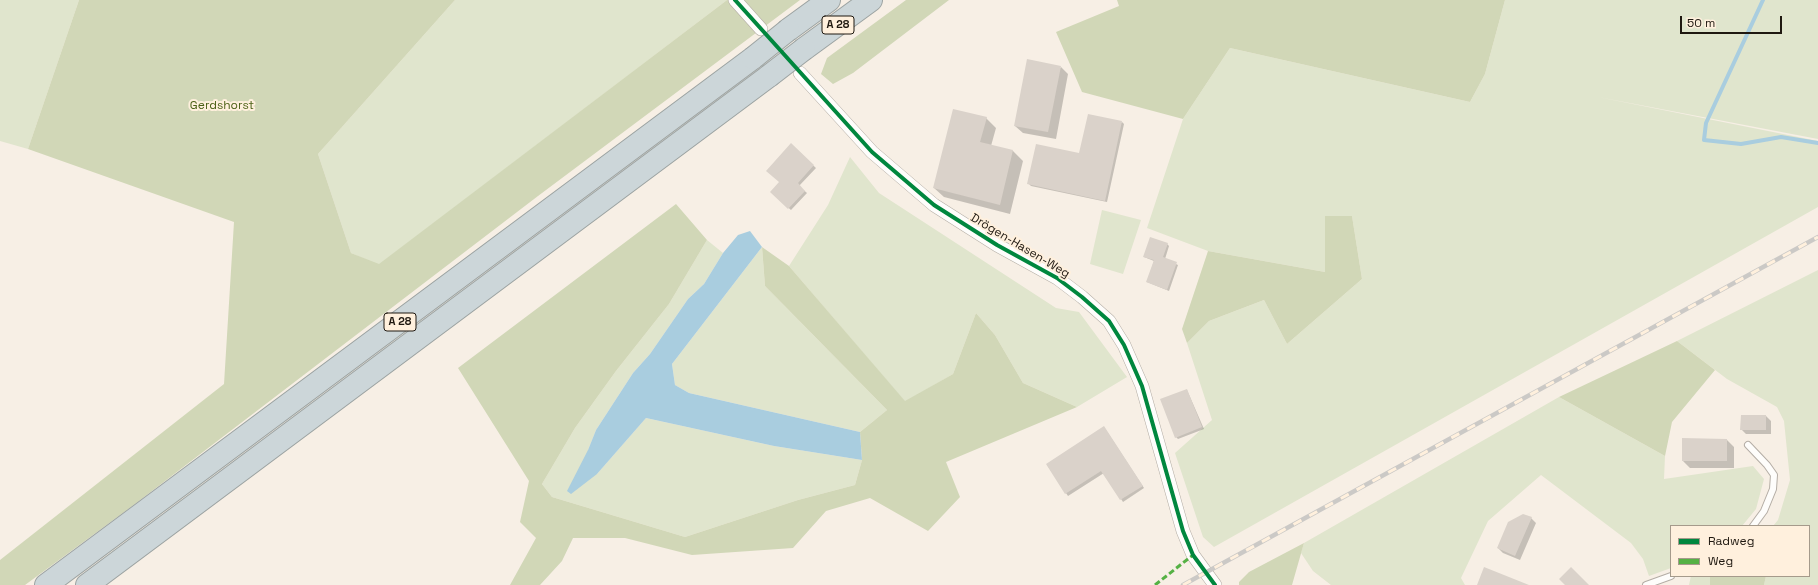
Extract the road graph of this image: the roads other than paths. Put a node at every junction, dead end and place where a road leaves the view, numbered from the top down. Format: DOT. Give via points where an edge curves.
graph roads {
  1 [pos="735,0"];
  2 [pos="828,0"];
  3 [pos="871,0"];
  4 [pos="761,29"];
  5 [pos="800,73"];
  6 [pos="1748,445"];
  7 [pos="1754,525"];
  8 [pos="1670,577"];
  9 [pos="46,585"];
  10 [pos="87,585"];
  11 [pos="1215,585"];
  12 [pos="1646,585"];
  1 -- 4 [label="street"];
  2 -- 9 [label="highway, A 28, bridge"];
  3 -- 10 [label="highway, A 28, bridge"];
  5 -- 11 [label="street, Drögen-Hasen-Weg" via="872,152 934,205 997,245 1057,278 1109,321 1124,345 1142,386 1183,531 1193,555"];
  6 -- 7 [label="lane" via="1774,476 1773,489 1764,511"];
  8 -- 12 [label="lane"];
}
